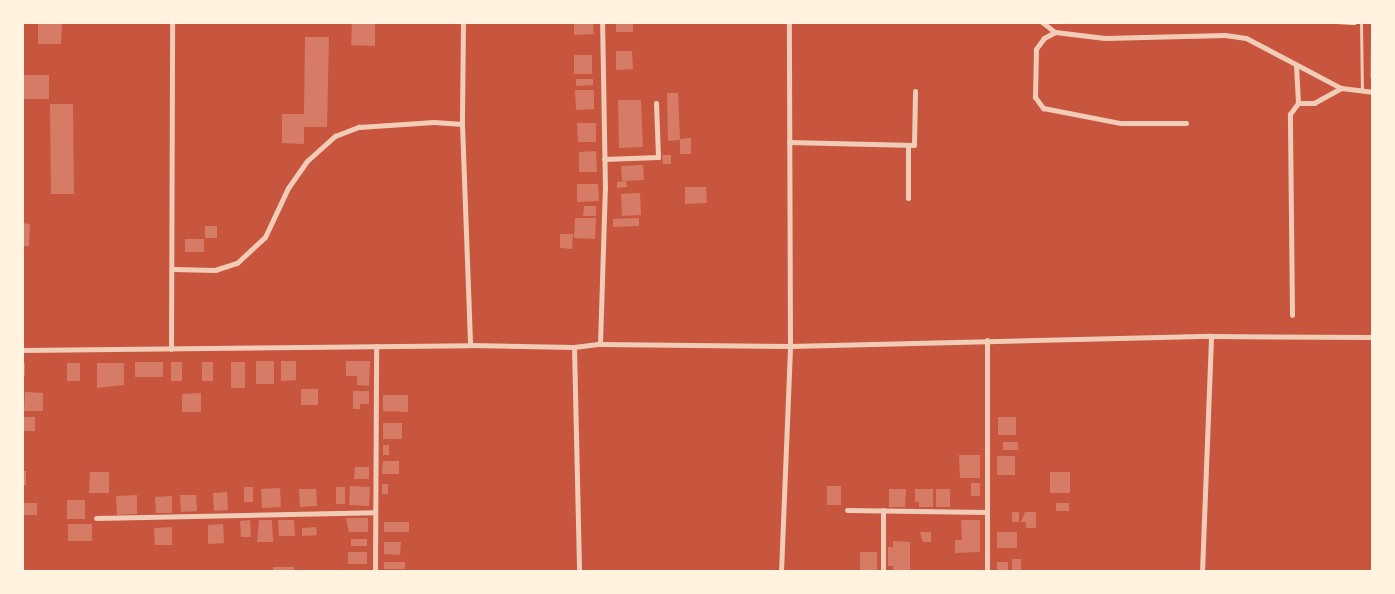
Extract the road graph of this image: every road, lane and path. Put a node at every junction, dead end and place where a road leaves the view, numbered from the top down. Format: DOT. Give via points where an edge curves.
graph roads {
  1 [pos="172,22"];
  2 [pos="463,22"];
  3 [pos="602,22"];
  4 [pos="789,22"];
  5 [pos="1042,22"];
  6 [pos="1337,22"];
  7 [pos="1361,23"];
  8 [pos="1055,32"];
  9 [pos="1296,66"];
  10 [pos="1341,88"];
  11 [pos="915,91"];
  12 [pos="1362,92"];
  13 [pos="1372,92"];
  14 [pos="656,103"];
  15 [pos="1298,103"];
  16 [pos="462,124"];
  17 [pos="1186,124"];
  18 [pos="789,142"];
  19 [pos="908,145"];
  20 [pos="604,159"];
  21 [pos="908,198"];
  22 [pos="173,269"];
  23 [pos="1292,315"];
  24 [pos="1211,336"];
  25 [pos="1372,337"];
  26 [pos="987,340"];
  27 [pos="600,344"];
  28 [pos="470,345"];
  29 [pos="376,346"];
  30 [pos="790,346"];
  31 [pos="574,347"];
  32 [pos="172,348"];
  33 [pos="22,350"];
  34 [pos="847,510"];
  35 [pos="884,510"];
  36 [pos="375,512"];
  37 [pos="988,512"];
  38 [pos="96,518"];
  39 [pos="375,572"];
  40 [pos="578,572"];
  41 [pos="781,572"];
  42 [pos="883,572"];
  43 [pos="987,572"];
  44 [pos="1202,572"];
  1 -- 22 [label="street"];
  2 -- 16 [label="street"];
  3 -- 20 [label="street"];
  4 -- 18 [label="street"];
  5 -- 8 [label="street"];
  6 -- 7 [label="path"];
  7 -- 12 [label="lane"];
  8 -- 9 [label="street" via="1105,38 1236,36 1255,41"];
  8 -- 17 [label="street" via="1044,38 1036,49 1035,97 1043,108 1120,123"];
  9 -- 10 [label="street"];
  9 -- 15 [label="street"];
  10 -- 12 [label="street"];
  10 -- 15 [label="street" via="1314,103"];
  11 -- 19 [label="street" via="914,145"];
  12 -- 13 [label="street"];
  14 -- 20 [label="street" via="658,157"];
  15 -- 23 [label="street" via="1290,114"];
  16 -- 22 [label="street" via="434,122 359,127 335,136 307,161 288,188 265,236 237,263 215,270"];
  16 -- 28 [label="street"];
  18 -- 19 [label="street"];
  18 -- 30 [label="street"];
  19 -- 21 [label="street"];
  20 -- 27 [label="street"];
  22 -- 32 [label="street"];
  24 -- 25 [label="street"];
  24 -- 26 [label="street"];
  24 -- 44 [label="street"];
  26 -- 30 [label="street"];
  26 -- 37 [label="street"];
  27 -- 30 [label="street"];
  27 -- 31 [label="street"];
  28 -- 29 [label="street"];
  28 -- 31 [label="street"];
  29 -- 32 [label="street"];
  29 -- 36 [label="street"];
  30 -- 41 [label="street"];
  31 -- 40 [label="street"];
  32 -- 33 [label="street"];
  34 -- 35 [label="street"];
  35 -- 37 [label="street"];
  35 -- 42 [label="street"];
  36 -- 38 [label="street"];
  36 -- 39 [label="street"];
  37 -- 43 [label="street"];
}
